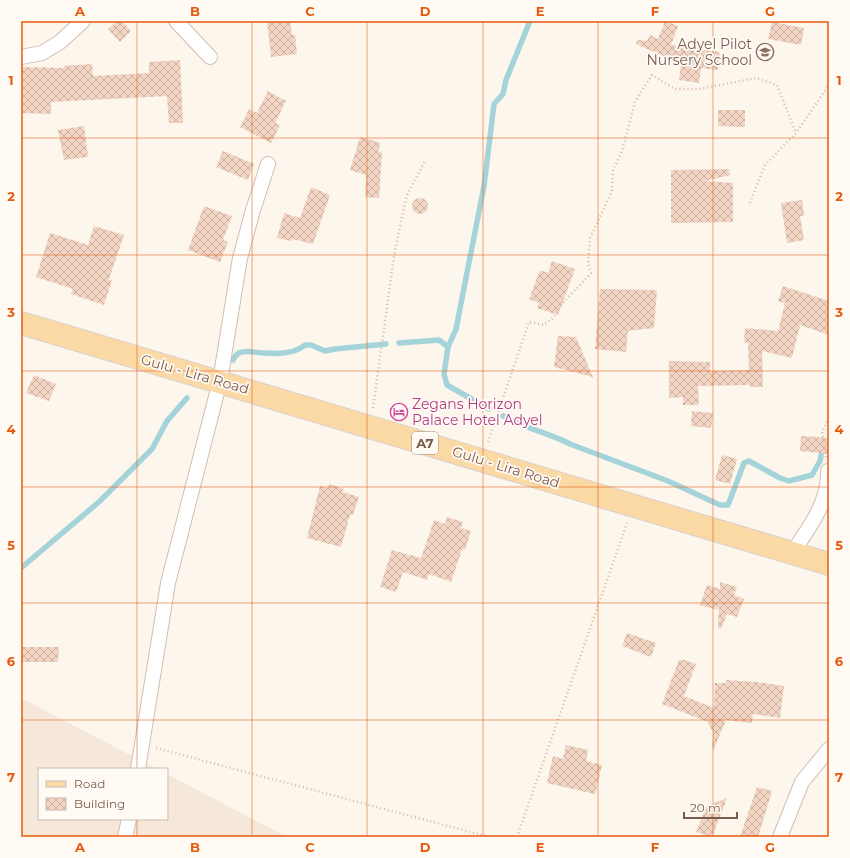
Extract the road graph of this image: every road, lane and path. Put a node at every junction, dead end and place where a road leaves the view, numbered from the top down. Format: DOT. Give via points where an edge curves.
graph roads {
  1 [pos="83,21"];
  2 [pos="176,21"];
  3 [pos="21,57"];
  4 [pos="210,57"];
  5 [pos="829,85"];
  6 [pos="796,133"];
  7 [pos="425,161"];
  8 [pos="268,164"];
  9 [pos="750,203"];
  10 [pos="21,323"];
  11 [pos="220,381"];
  12 [pos="829,418"];
  13 [pos="370,426"];
  14 [pos="482,460"];
  15 [pos="828,471"];
  16 [pos="828,486"];
  17 [pos="633,505"];
  18 [pos="792,553"];
  19 [pos="829,564"];
  20 [pos="142,744"];
  21 [pos="829,749"];
  22 [pos="138,768"];
  23 [pos="129,820"];
  24 [pos="125,837"];
  25 [pos="489,837"];
  26 [pos="517,837"];
  27 [pos="780,837"];
  1 -- 3 [label="street" via="60,42 42,53"];
  2 -- 4 [label="street"];
  5 -- 6 [label="path"];
  6 -- 9 [label="path" via="765,165"];
  6 -- 14 [label="path" via="777,85 756,78 699,89 675,89 652,75 635,102 622,151 613,170 612,191 590,238 588,264 592,273 544,325 529,322"];
  7 -- 13 [label="path" via="407,195 400,221"];
  8 -- 11 [label="street" via="240,258"];
  10 -- 11 [label="main road, Gulu - Lira Road / A7"];
  11 -- 13 [label="main road, Gulu - Lira Road / A7"];
  11 -- 20 [label="street" via="168,583"];
  12 -- 15 [label="path" via="822,432"];
  13 -- 14 [label="main road, Gulu - Lira Road / A7"];
  14 -- 17 [label="main road, Gulu - Lira Road / A7"];
  15 -- 16 [label="street"];
  16 -- 18 [label="street" via="813,521"];
  17 -- 18 [label="main road, Gulu - Lira Road / A7"];
  17 -- 26 [label="path"];
  18 -- 19 [label="main road, Gulu - Lira Road / A7"];
  20 -- 22 [label="street"];
  20 -- 25 [label="path"];
  21 -- 27 [label="street" via="802,782"];
  23 -- 24 [label="street"];
}
